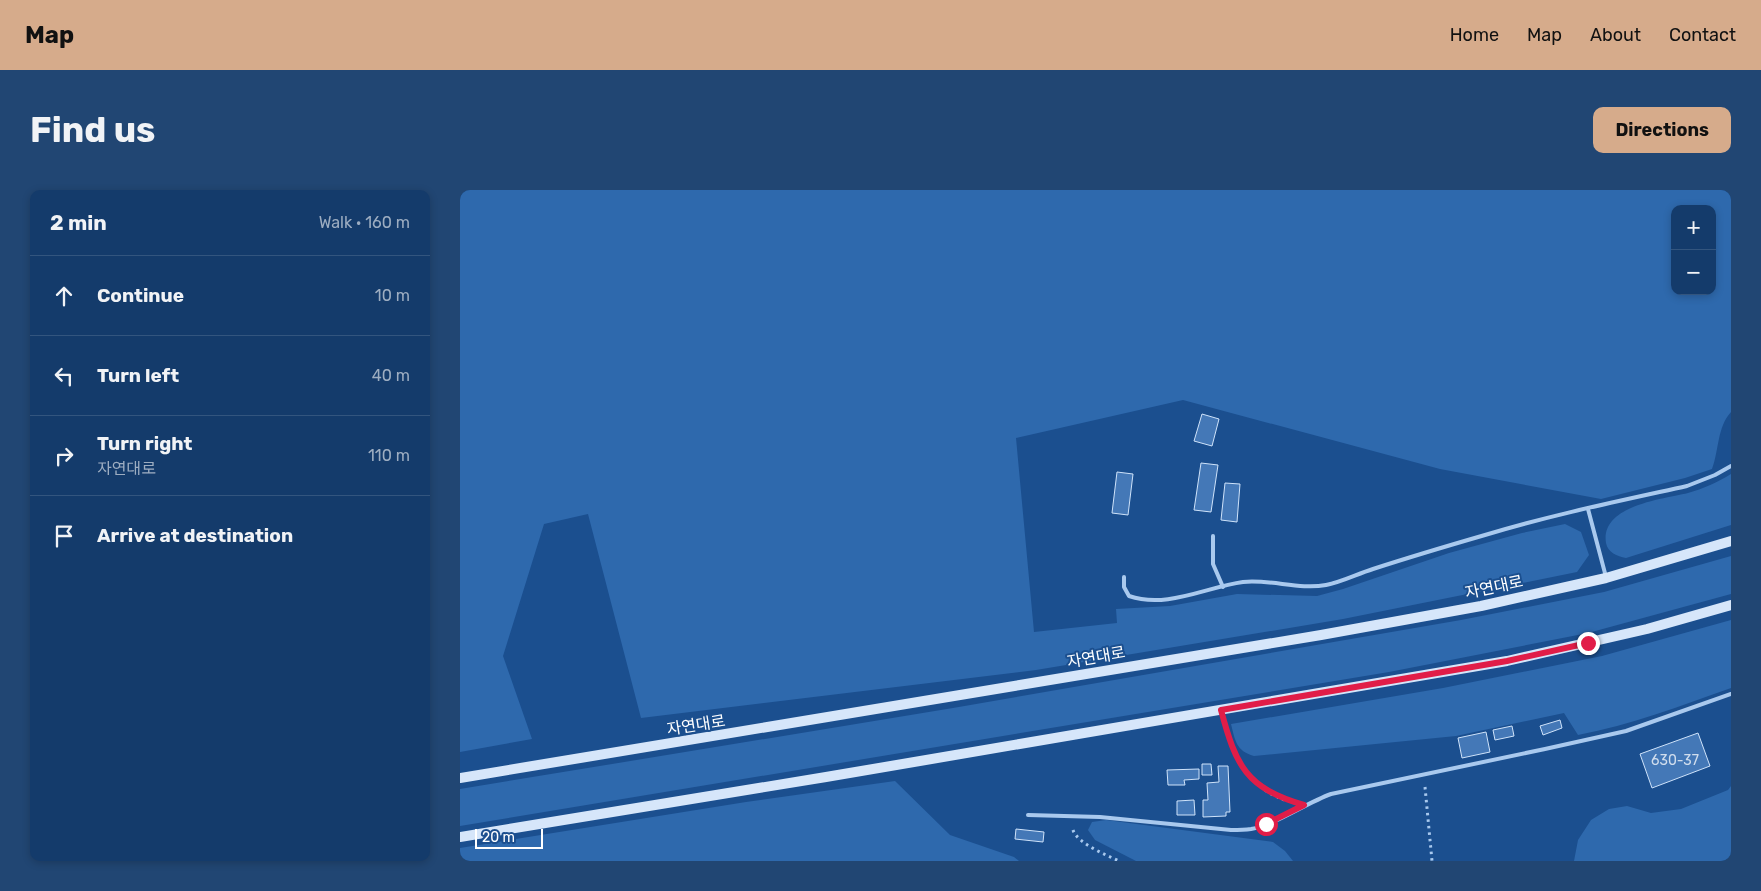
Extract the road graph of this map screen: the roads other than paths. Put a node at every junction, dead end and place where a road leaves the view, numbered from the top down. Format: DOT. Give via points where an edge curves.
graph roads {
  1 [pos="1730,465"];
  2 [pos="1588,509"];
  3 [pos="1213,536"];
  4 [pos="1731,541"];
  5 [pos="1124,577"];
  6 [pos="1606,578"];
  7 [pos="1223,587"];
  8 [pos="1731,605"];
  9 [pos="1731,694"];
  10 [pos="460,778"];
  11 [pos="1028,815"];
  12 [pos="460,837"];
  1 -- 2 [label="lane" via="1687,486"];
  2 -- 6 [label="lane"];
  2 -- 7 [label="lane" via="1498,531 1329,584 1317,586 1258,581"];
  3 -- 7 [label="lane" via="1214,564"];
  4 -- 6 [label="main road, 자연대로"];
  5 -- 7 [label="lane" via="1124,587 1129,596 1139,599 1184,597"];
  6 -- 10 [label="main road, 자연대로" via="1481,606 1321,635"];
  8 -- 12 [label="main road" via="1647,629 1507,661"];
  9 -- 11 [label="lane" via="1626,731 1331,794 1250,829 1231,830 1100,817"];
}
